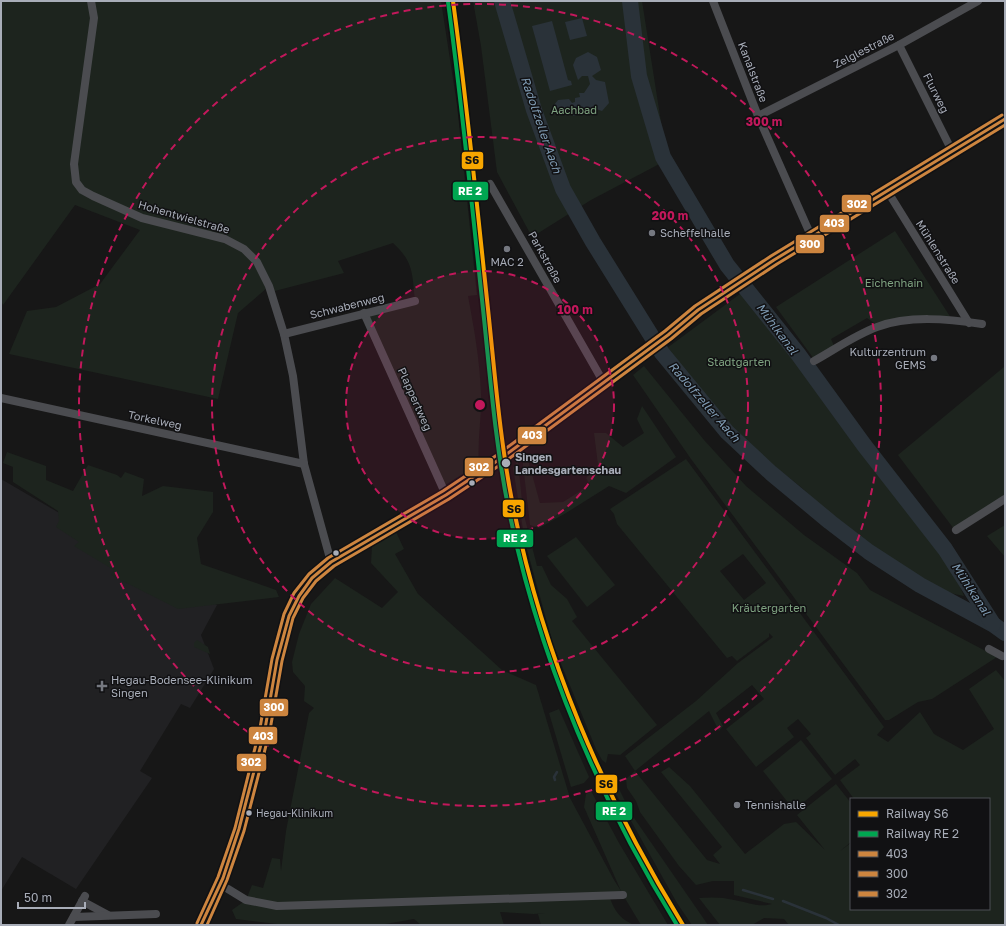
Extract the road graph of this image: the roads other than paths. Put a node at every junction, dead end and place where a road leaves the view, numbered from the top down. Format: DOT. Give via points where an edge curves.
graph roads {
  1 [pos="91,1"];
  2 [pos="714,1"];
  3 [pos="978,1"];
  4 [pos="899,45"];
  5 [pos="758,116"];
  6 [pos="1005,119"];
  7 [pos="952,151"];
  8 [pos="490,184"];
  9 [pos="888,192"];
  10 [pos="812,238"];
  11 [pos="415,301"];
  12 [pos="364,313"];
  13 [pos="969,323"];
  14 [pos="982,324"];
  15 [pos="284,334"];
  16 [pos="814,361"];
  17 [pos="604,383"];
  18 [pos="1,398"];
  19 [pos="304,464"];
  20 [pos="446,495"];
  21 [pos="1005,499"];
  22 [pos="956,530"];
  23 [pos="331,562"];
  24 [pos="990,649"];
  25 [pos="1002,656"];
  26 [pos="228,889"];
  27 [pos="623,895"];
  28 [pos="156,914"];
  29 [pos="108,916"];
  30 [pos="74,917"];
  31 [pos="69,925"];
  32 [pos="201,925"];
  1 -- 15 [label="street, Hohentwielstraße" via="94,18 74,164 76,182 82,190 93,196 142,218 225,238 244,249 257,262 269,286"];
  2 -- 5 [label="street, Kanalstraße"];
  3 -- 4 [label="street, Zelglestraße"];
  4 -- 5 [label="street, Zelglestraße"];
  4 -- 7 [label="street, Flurweg"];
  5 -- 10 [label="street, Kanalstraße"];
  6 -- 7 [label="main road"];
  7 -- 9 [label="main road"];
  8 -- 17 [label="street, Parkstraße"];
  9 -- 10 [label="main road"];
  9 -- 13 [label="street, Mühlenstraße"];
  10 -- 17 [label="main road" via="698,310"];
  11 -- 12 [label="street, Schwabenweg"];
  12 -- 15 [label="street, Schwabenweg"];
  12 -- 20 [label="street, Plappertweg"];
  13 -- 14 [label="street"];
  13 -- 16 [label="street" via="915,320 891,323 876,327"];
  15 -- 19 [label="street, Hohentwielstraße" via="293,376"];
  17 -- 20 [label="main road"];
  18 -- 19 [label="street, Torkelweg"];
  19 -- 23 [label="street, Hohentwielstraße"];
  20 -- 23 [label="main road"];
  21 -- 22 [label="street"];
  23 -- 32 [label="main road" via="315,574 298,596 284,627 276,660 272,699 248,794 227,868"];
  24 -- 25 [label="street"];
  26 -- 27 [label="street" via="246,900 277,906"];
  28 -- 29 [label="street"];
  29 -- 30 [label="street"];
  29 -- 30 [label="street" via="83,899"];
  30 -- 31 [label="street"];
}
